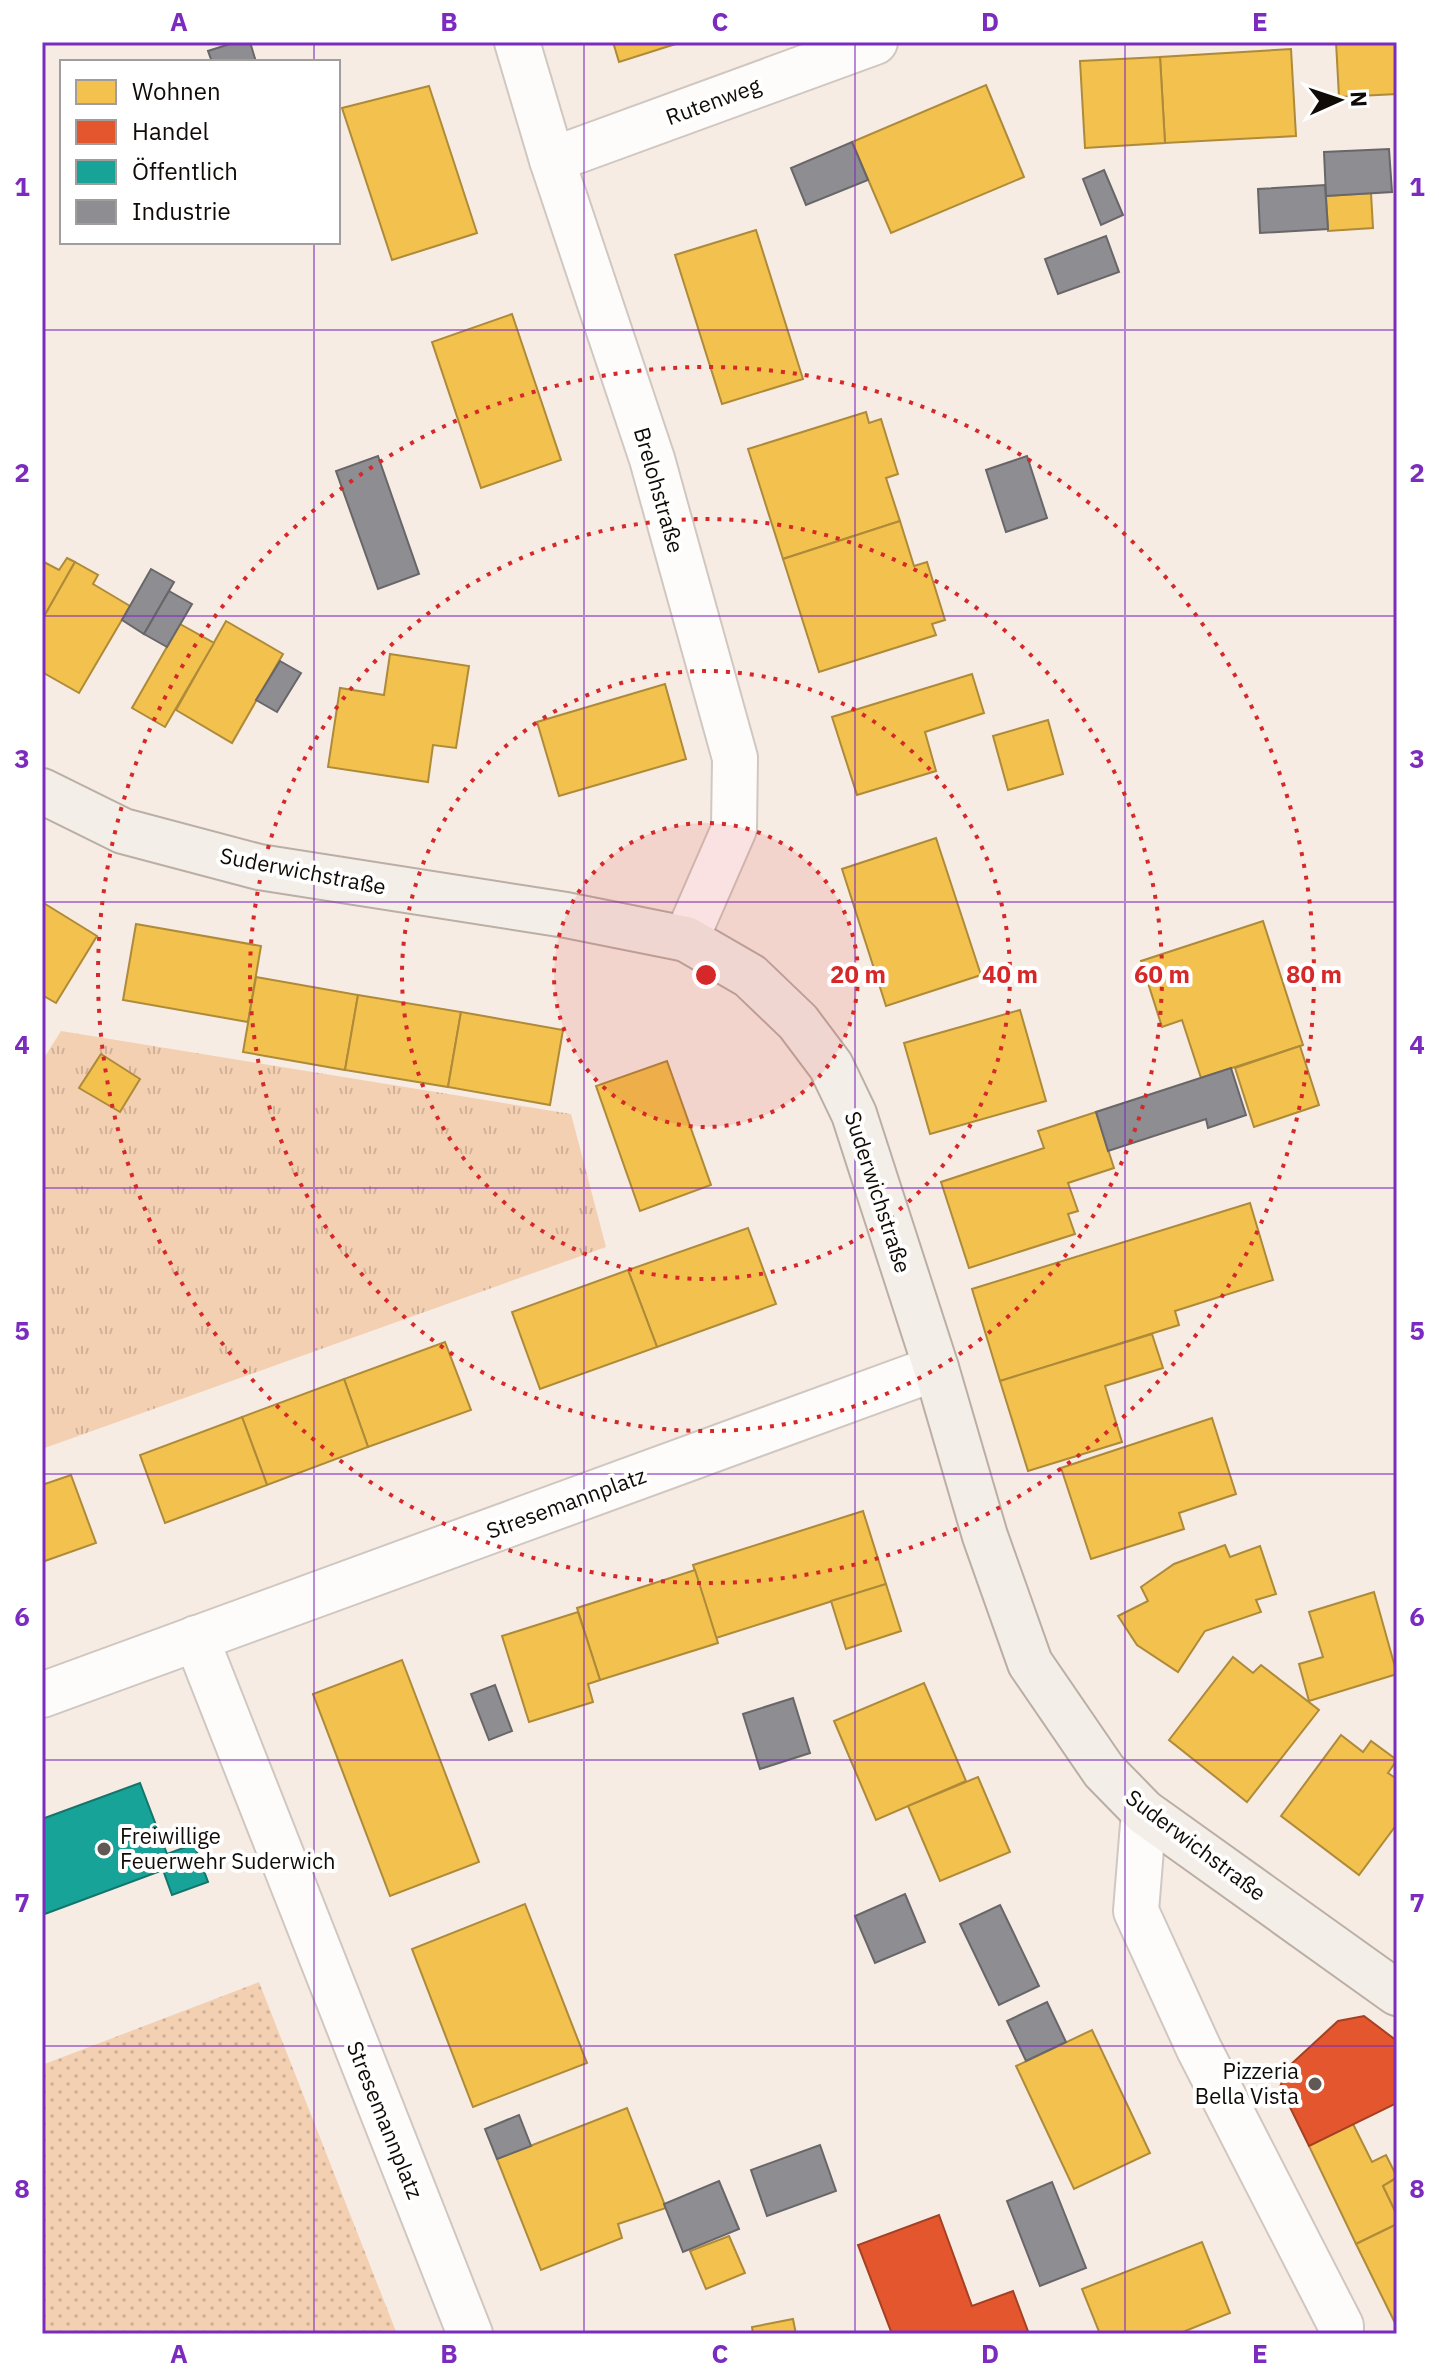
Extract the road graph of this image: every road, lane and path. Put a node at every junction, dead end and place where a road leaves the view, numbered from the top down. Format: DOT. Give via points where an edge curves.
graph roads {
  1 [pos="517,42"];
  2 [pos="875,42"];
  3 [pos="552,160"];
  4 [pos="42,791"];
  5 [pos="686,939"];
  6 [pos="936,1368"];
  7 [pos="196,1638"];
  8 [pos="42,1695"];
  9 [pos="1144,1812"];
  10 [pos="1397,1993"];
  11 [pos="470,2334"];
  12 [pos="1341,2334"];
  1 -- 3 [label="street, Brelohstraße"];
  2 -- 3 [label="street, Rutenweg"];
  3 -- 5 [label="street, Brelohstraße" via="652,459 735,758 734,829"];
  4 -- 5 [label="main road, Suderwichstraße" via="123,831 259,867"];
  5 -- 6 [label="main road, Suderwichstraße" via="750,976 798,1022 831,1066 854,1114"];
  6 -- 7 [label="street, Stresemannplatz"];
  6 -- 9 [label="main road, Suderwichstraße" via="985,1536 1030,1663 1104,1771"];
  7 -- 8 [label="street, Stresemannplatz"];
  7 -- 11 [label="street, Stresemannplatz"];
  9 -- 10 [label="main road, Suderwichstraße"];
  9 -- 12 [label="street" via="1136,1911"];
}
